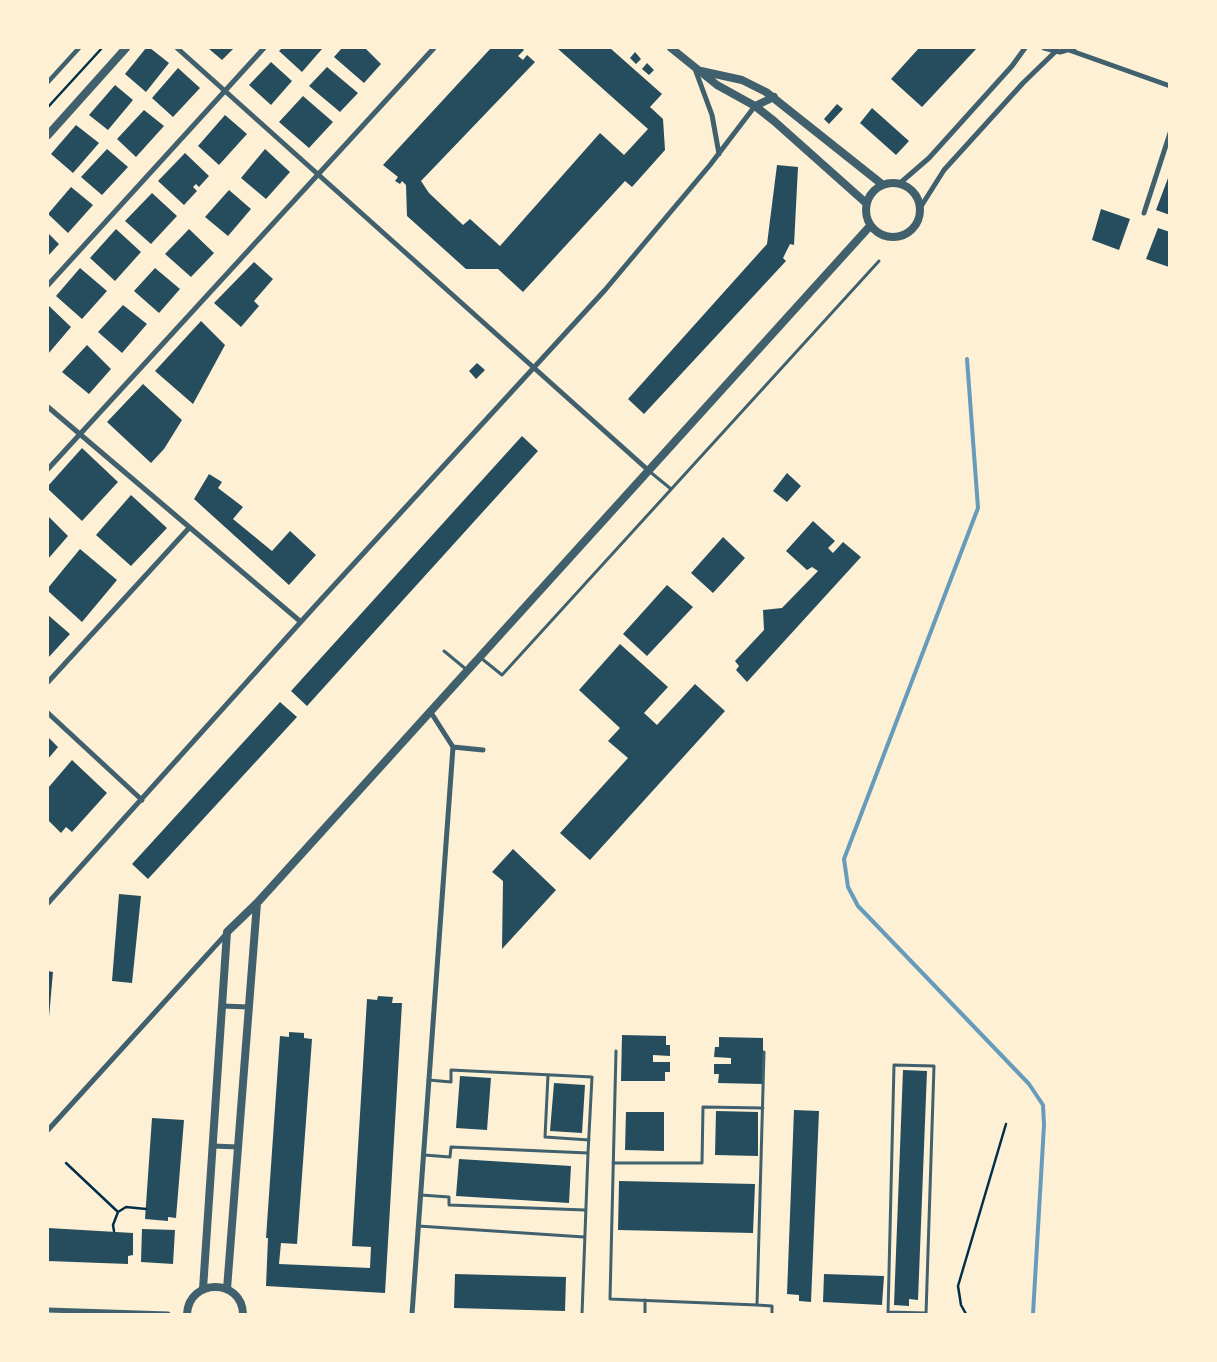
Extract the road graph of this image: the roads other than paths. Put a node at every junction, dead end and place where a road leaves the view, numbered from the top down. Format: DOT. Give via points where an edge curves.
graph roads {
  1 [pos="79,48"];
  2 [pos="126,48"];
  3 [pos="177,48"];
  4 [pos="264,48"];
  5 [pos="434,48"];
  6 [pos="671,48"];
  7 [pos="1025,48"];
  8 [pos="1044,48"];
  9 [pos="1071,49"];
  10 [pos="1056,52"];
  11 [pos="695,69"];
  12 [pos="48,82"];
  13 [pos="1170,86"];
  14 [pos="225,91"];
  15 [pos="774,96"];
  16 [pos="755,106"];
  17 [pos="1170,133"];
  18 [pos="48,135"];
  19 [pos="719,154"];
  20 [pos="318,176"];
  21 [pos="899,184"];
  22 [pos="882,185"];
  23 [pos="866,203"];
  24 [pos="920,208"];
  25 [pos="1144,213"];
  26 [pos="870,226"];
  27 [pos="878,261"];
  28 [pos="48,285"];
  29 [pos="536,367"];
  30 [pos="48,407"];
  31 [pos="80,434"];
  32 [pos="48,469"];
  33 [pos="648,470"];
  34 [pos="671,489"];
  35 [pos="189,528"];
  36 [pos="301,622"];
  37 [pos="444,651"];
  38 [pos="479,656"];
  39 [pos="467,670"];
  40 [pos="48,682"];
  41 [pos="430,711"];
  42 [pos="48,713"];
  43 [pos="453,746"];
  44 [pos="483,750"];
  45 [pos="142,800"];
  46 [pos="257,902"];
  47 [pos="48,904"];
  48 [pos="227,932"];
  49 [pos="222,1006"];
  50 [pos="249,1007"];
  51 [pos="616,1051"];
  52 [pos="764,1052"];
  53 [pos="548,1075"];
  54 [pos="429,1080"];
  55 [pos="763,1108"];
  56 [pos="48,1130"];
  57 [pos="588,1140"];
  58 [pos="212,1146"];
  59 [pos="238,1147"];
  60 [pos="588,1153"];
  61 [pos="424,1155"];
  62 [pos="613,1162"];
  63 [pos="421,1195"];
  64 [pos="585,1210"];
  65 [pos="418,1226"];
  66 [pos="584,1237"];
  67 [pos="226,1288"];
  68 [pos="203,1289"];
  69 [pos="646,1300"];
  70 [pos="757,1305"];
  71 [pos="48,1310"];
  72 [pos="888,1313"];
  73 [pos="168,1314"];
  74 [pos="187,1314"];
  75 [pos="243,1314"];
  76 [pos="412,1314"];
  77 [pos="582,1314"];
  78 [pos="645,1314"];
  79 [pos="772,1314"];
  80 [pos="926,1314"];
  1 -- 12 [label="street"];
  2 -- 18 [label="street"];
  3 -- 14 [label="street"];
  4 -- 14 [label="street"];
  5 -- 20 [label="street"];
  6 -- 11 [label="street"];
  7 -- 21 [label="street" via="929,158"];
  8 -- 10 [label="street"];
  9 -- 10 [label="street"];
  9 -- 13 [label="street"];
  10 -- 24 [label="street" via="1022,83 944,170"];
  11 -- 15 [label="street" via="742,80"];
  11 -- 16 [label="street"];
  11 -- 19 [label="street" via="712,115"];
  14 -- 20 [label="street"];
  14 -- 28 [label="street"];
  15 -- 16 [label="street"];
  15 -- 22 [label="street"];
  16 -- 19 [label="street"];
  16 -- 23 [label="street"];
  17 -- 25 [label="street"];
  19 -- 29 [label="street"];
  20 -- 29 [label="street"];
  20 -- 31 [label="street"];
  21 -- 22 [label="street"];
  21 -- 24 [label="street" via="913,192"];
  22 -- 23 [label="street" via="873,191"];
  23 -- 26 [label="street"];
  24 -- 26 [label="street" via="914,227 900,237 884,236"];
  26 -- 33 [label="street"];
  27 -- 34 [label="lane"];
  29 -- 33 [label="street"];
  29 -- 36 [label="street"];
  30 -- 31 [label="street"];
  31 -- 32 [label="street"];
  31 -- 35 [label="street"];
  33 -- 34 [label="lane"];
  33 -- 38 [label="street"];
  34 -- 38 [label="lane" via="502,675"];
  35 -- 36 [label="street"];
  35 -- 40 [label="street"];
  36 -- 45 [label="street"];
  37 -- 39 [label="lane"];
  38 -- 39 [label="street"];
  39 -- 41 [label="street"];
  41 -- 43 [label="street"];
  41 -- 46 [label="street"];
  42 -- 45 [label="street"];
  43 -- 44 [label="street"];
  43 -- 54 [label="street"];
  45 -- 47 [label="street"];
  46 -- 48 [label="street"];
  46 -- 50 [label="street"];
  48 -- 49 [label="street"];
  48 -- 56 [label="street"];
  49 -- 50 [label="street"];
  49 -- 58 [label="street"];
  50 -- 59 [label="street"];
  51 -- 62 [label="lane"];
  52 -- 55 [label="lane"];
  53 -- 54 [label="lane" via="451,1070 451,1082"];
  53 -- 57 [label="lane" via="545,1137"];
  53 -- 57 [label="lane" via="592,1077"];
  54 -- 61 [label="street"];
  55 -- 62 [label="lane" via="703,1107 702,1163"];
  55 -- 70 [label="lane"];
  57 -- 60 [label="lane"];
  58 -- 59 [label="street"];
  58 -- 68 [label="street"];
  59 -- 67 [label="street"];
  60 -- 61 [label="lane" via="451,1147 450,1157"];
  60 -- 64 [label="lane"];
  61 -- 63 [label="street"];
  62 -- 69 [label="lane" via="610,1299"];
  63 -- 64 [label="lane" via="450,1196 449,1205"];
  63 -- 65 [label="street"];
  64 -- 66 [label="lane"];
  65 -- 66 [label="lane"];
  65 -- 76 [label="street"];
  66 -- 77 [label="lane"];
  67 -- 68 [label="street" via="214,1286"];
  67 -- 75 [label="street" via="238,1298"];
  68 -- 74 [label="street" via="191,1300"];
  69 -- 70 [label="lane"];
  69 -- 78 [label="lane"];
  70 -- 79 [label="lane" via="772,1306"];
  71 -- 73 [label="street"];
  72 -- 80 [label="lane"];
  72 -- 80 [label="lane" via="894,1064 934,1066"];
}
